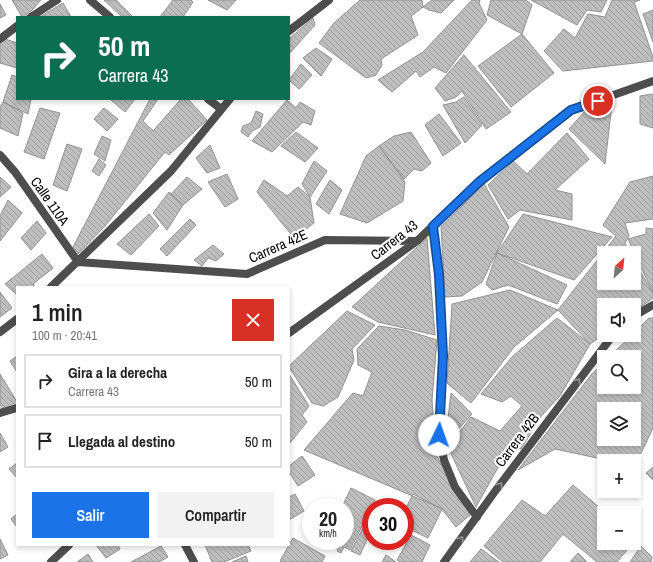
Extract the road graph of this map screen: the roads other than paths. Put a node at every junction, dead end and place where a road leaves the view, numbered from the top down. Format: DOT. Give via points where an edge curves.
graph roads {
  1 [pos="57,0"];
  2 [pos="90,0"];
  3 [pos="329,0"];
  4 [pos="33,16"];
  5 [pos="109,16"];
  6 [pos="16,27"];
  7 [pos="290,31"];
  8 [pos="0,39"];
  9 [pos="653,82"];
  10 [pos="209,100"];
  11 [pos="229,100"];
  12 [pos="221,109"];
  13 [pos="0,155"];
  14 [pos="433,226"];
  15 [pos="416,241"];
  16 [pos="78,262"];
  17 [pos="53,286"];
  18 [pos="653,305"];
  19 [pos="641,312"];
  20 [pos="16,320"];
  21 [pos="0,332"];
  22 [pos="290,332"];
  23 [pos="608,342"];
  24 [pos="16,408"];
  25 [pos="0,413"];
  26 [pos="477,517"];
  27 [pos="67,546"];
  28 [pos="186,546"];
  29 [pos="51,562"];
  30 [pos="194,562"];
  31 [pos="444,562"];
  1 -- 4 [label="street"];
  2 -- 5 [label="street"];
  3 -- 7 [label="street"];
  6 -- 8 [label="street"];
  9 -- 14 [label="street, Carrera 43" via="571,110 479,182"];
  10 -- 12 [label="street"];
  11 -- 12 [label="street"];
  12 -- 16 [label="street" via="171,171"];
  13 -- 16 [label="street, Calle 110A" via="15,172"];
  14 -- 15 [label="street, Carrera 43"];
  14 -- 26 [label="street" via="439,275 443,356 439,435 444,460 455,487"];
  15 -- 16 [label="street, Carrera 42E" via="325,240 247,274"];
  15 -- 22 [label="street, Carrera 43"];
  16 -- 17 [label="street"];
  18 -- 19 [label="street"];
  20 -- 21 [label="street"];
  26 -- 23 [label="street, Carrera 42B, one-way"];
  24 -- 25 [label="street"];
  31 -- 26 [label="street, Carrera 42B, one-way"];
  27 -- 29 [label="street"];
  28 -- 30 [label="street"];
}
